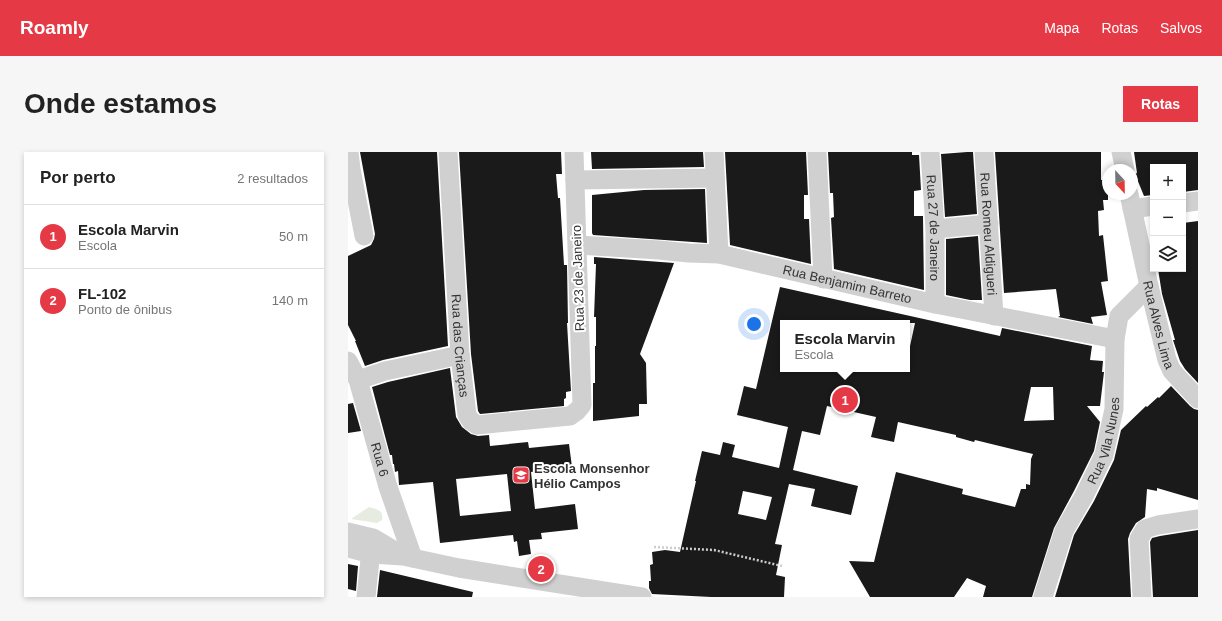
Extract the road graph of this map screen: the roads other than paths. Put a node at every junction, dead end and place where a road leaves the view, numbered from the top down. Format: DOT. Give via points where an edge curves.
graph roads {
  1 [pos="349,152"];
  2 [pos="448,152"];
  3 [pos="574,152"];
  4 [pos="714,152"];
  5 [pos="817,152"];
  6 [pos="930,152"];
  7 [pos="984,152"];
  8 [pos="1121,152"];
  9 [pos="1124,164"];
  10 [pos="715,178"];
  11 [pos="575,180"];
  12 [pos="1131,201"];
  13 [pos="1198,201"];
  14 [pos="1186,203"];
  15 [pos="1150,205"];
  16 [pos="989,224"];
  17 [pos="934,229"];
  18 [pos="364,236"];
  19 [pos="578,245"];
  20 [pos="719,254"];
  21 [pos="823,279"];
  22 [pos="1149,286"];
  23 [pos="935,304"];
  24 [pos="994,316"];
  25 [pos="1115,339"];
  26 [pos="460,355"];
  27 [pos="348,361"];
  28 [pos="358,380"];
  29 [pos="1198,399"];
  30 [pos="582,405"];
  31 [pos="1198,519"];
  32 [pos="348,532"];
  33 [pos="372,546"];
  34 [pos="348,548"];
  35 [pos="408,557"];
  36 [pos="581,593"];
  37 [pos="366,597"];
  38 [pos="642,597"];
  39 [pos="1043,597"];
  40 [pos="1142,597"];
  1 -- 18 [label="street"];
  2 -- 26 [label="street, Rua das Crianças"];
  3 -- 11 [label="street, Rua 23 de Janeiro"];
  4 -- 10 [label="street"];
  5 -- 21 [label="street"];
  6 -- 17 [label="street, Rua 27 de Janeiro"];
  7 -- 16 [label="street, Rua Romeu Aldigueri"];
  8 -- 9 [label="street"];
  10 -- 11 [label="street"];
  10 -- 20 [label="street"];
  11 -- 19 [label="street, Rua 23 de Janeiro"];
  12 -- 15 [label="street"];
  12 -- 22 [label="street, Rua Alves Lima"];
  13 -- 14 [label="street"];
  16 -- 17 [label="street"];
  16 -- 24 [label="street, Rua Romeu Aldigueri"];
  17 -- 23 [label="street, Rua 27 de Janeiro"];
  19 -- 20 [label="street, Rua Benjamim Barreto"];
  19 -- 30 [label="street, Rua 23 de Janeiro"];
  20 -- 21 [label="street, Rua Benjamim Barreto"];
  21 -- 23 [label="street, Rua Benjamim Barreto"];
  22 -- 25 [label="street, Rua Vila Nunes" via="1119,316"];
  22 -- 29 [label="street, Rua Alves Lima" via="1167,360 1172,371"];
  23 -- 24 [label="street, Rua Benjamim Barreto"];
  24 -- 25 [label="street, Rua Benjamim Barreto"];
  25 -- 39 [label="street, Rua Vila Nunes" via="1114,409 1104,455 1064,531"];
  26 -- 28 [label="street" via="385,370"];
  26 -- 30 [label="street, Rua das Crianças" via="467,415 477,424 570,416"];
  27 -- 28 [label="street, Rua 6"];
  28 -- 35 [label="street, Rua 6"];
  31 -- 40 [label="street" via="1145,529 1139,539"];
  32 -- 33 [label="street"];
  33 -- 34 [label="street"];
  33 -- 35 [label="street"];
  33 -- 37 [label="street"];
  35 -- 36 [label="street"];
  36 -- 38 [label="street"];
}
